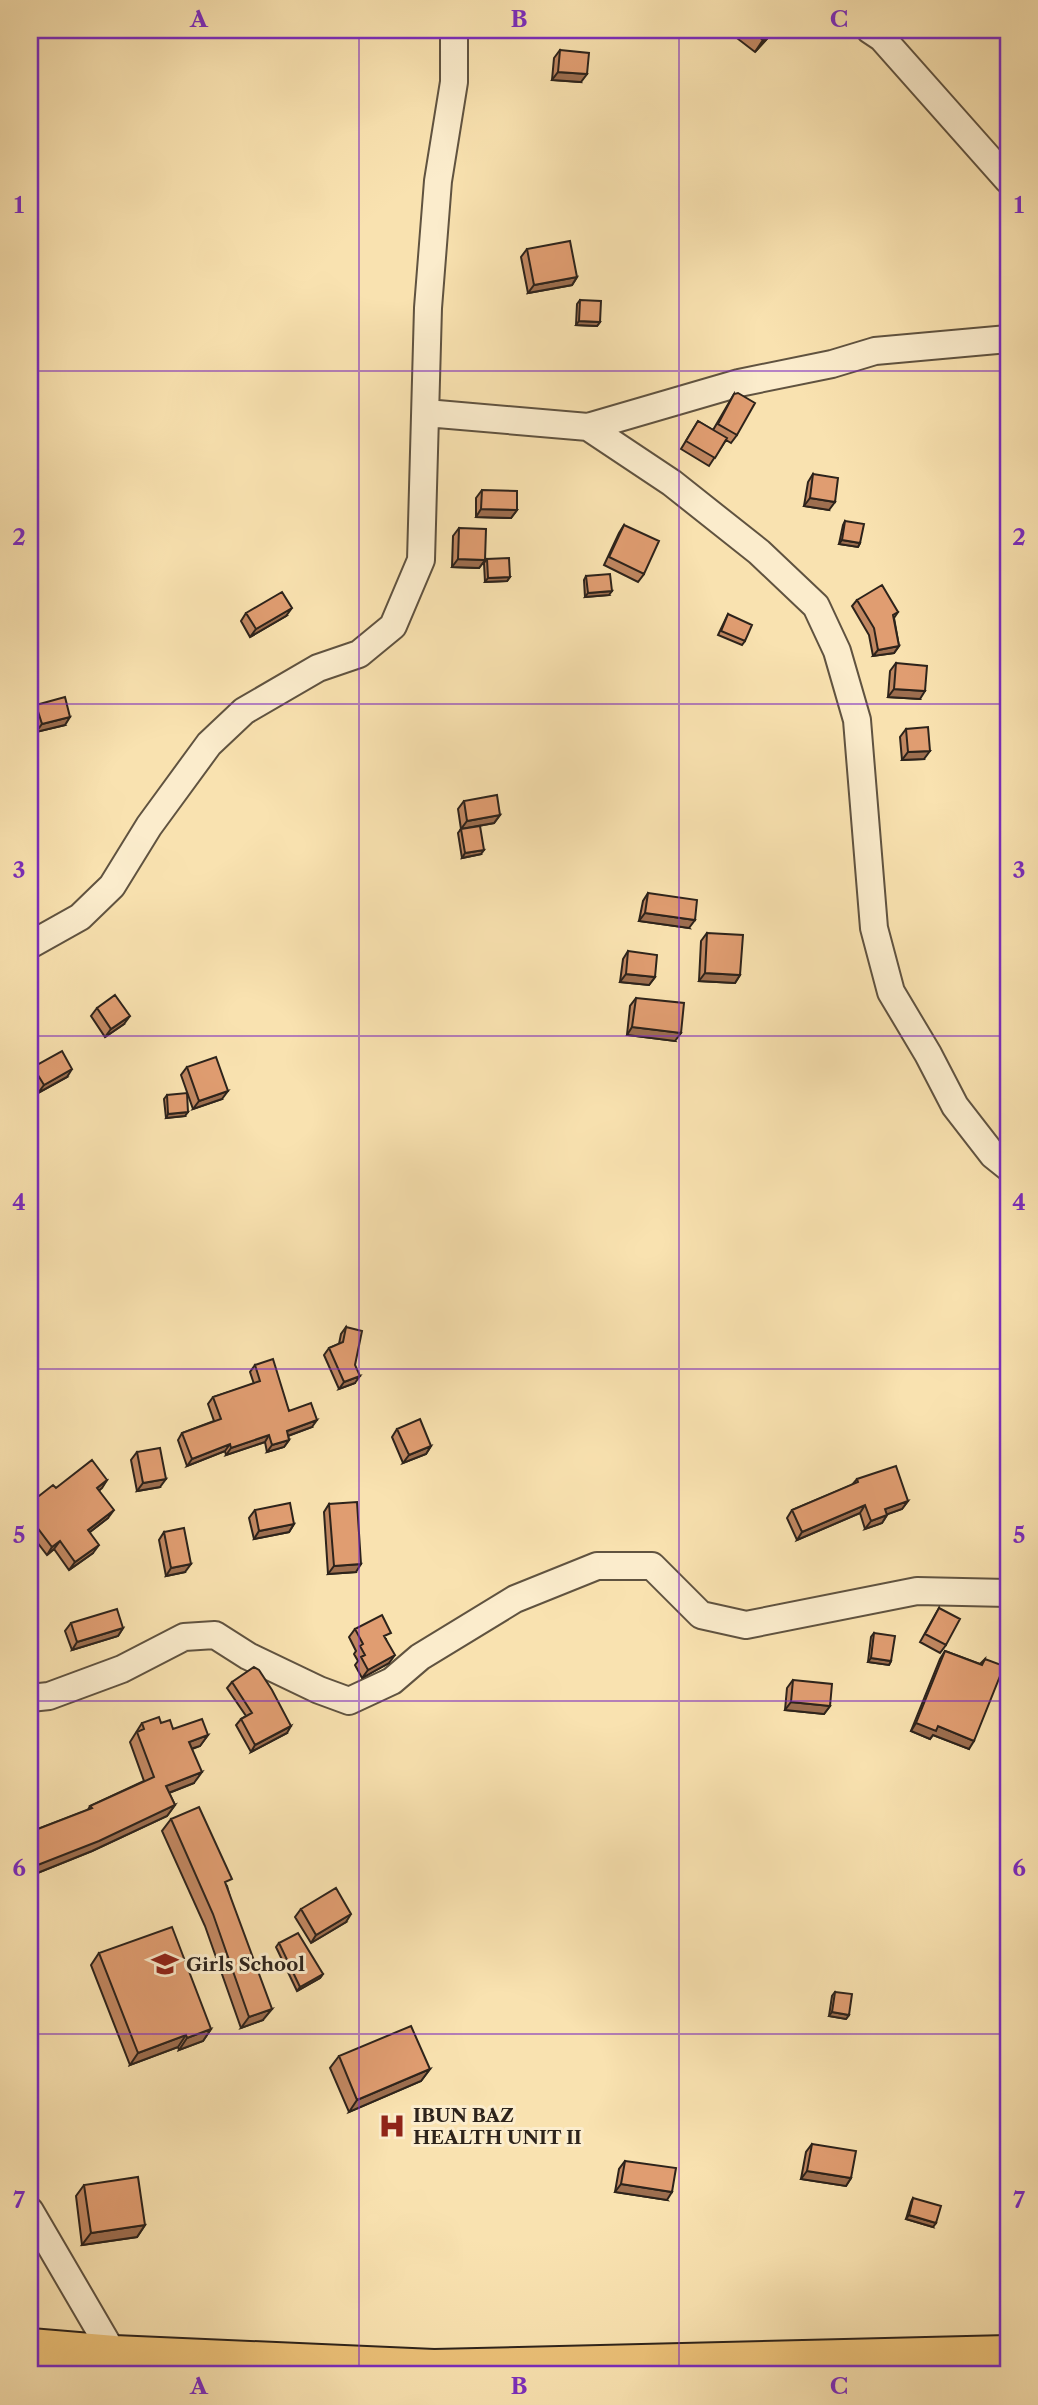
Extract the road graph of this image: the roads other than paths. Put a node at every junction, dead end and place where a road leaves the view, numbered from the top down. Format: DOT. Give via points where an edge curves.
graph roads {
  1 [pos="454,30"];
  2 [pos="870,30"];
  3 [pos="1008,180"];
  4 [pos="1008,339"];
  5 [pos="426,413"];
  6 [pos="588,427"];
  7 [pos="30,945"];
  8 [pos="1008,1167"];
  9 [pos="1008,1593"];
  10 [pos="30,1698"];
  11 [pos="30,2211"];
  12 [pos="30,2348"];
  13 [pos="1008,2354"];
  14 [pos="114,2355"];
  1 -- 5 [label="street" via="454,82 438,181 429,296"];
  2 -- 3 [label="street"];
  4 -- 6 [label="street" via="875,351 739,383"];
  5 -- 6 [label="street"];
  5 -- 7 [label="street" via="421,560 393,626 359,654 318,668 244,711 209,744 112,886 80,917"];
  6 -- 8 [label="street" via="672,483 759,552 816,606 837,652 857,720 874,928 891,992 955,1106"];
  9 -- 10 [label="street" via="917,1591 746,1625 701,1615 652,1566 597,1566 515,1598 419,1657 392,1681 349,1701 248,1656 215,1635 184,1637 122,1670 50,1696"];
  11 -- 14 [label="street"];
  12 -- 14 [label="main road"];
  13 -- 14 [label="main road" via="435,2369"];
}
